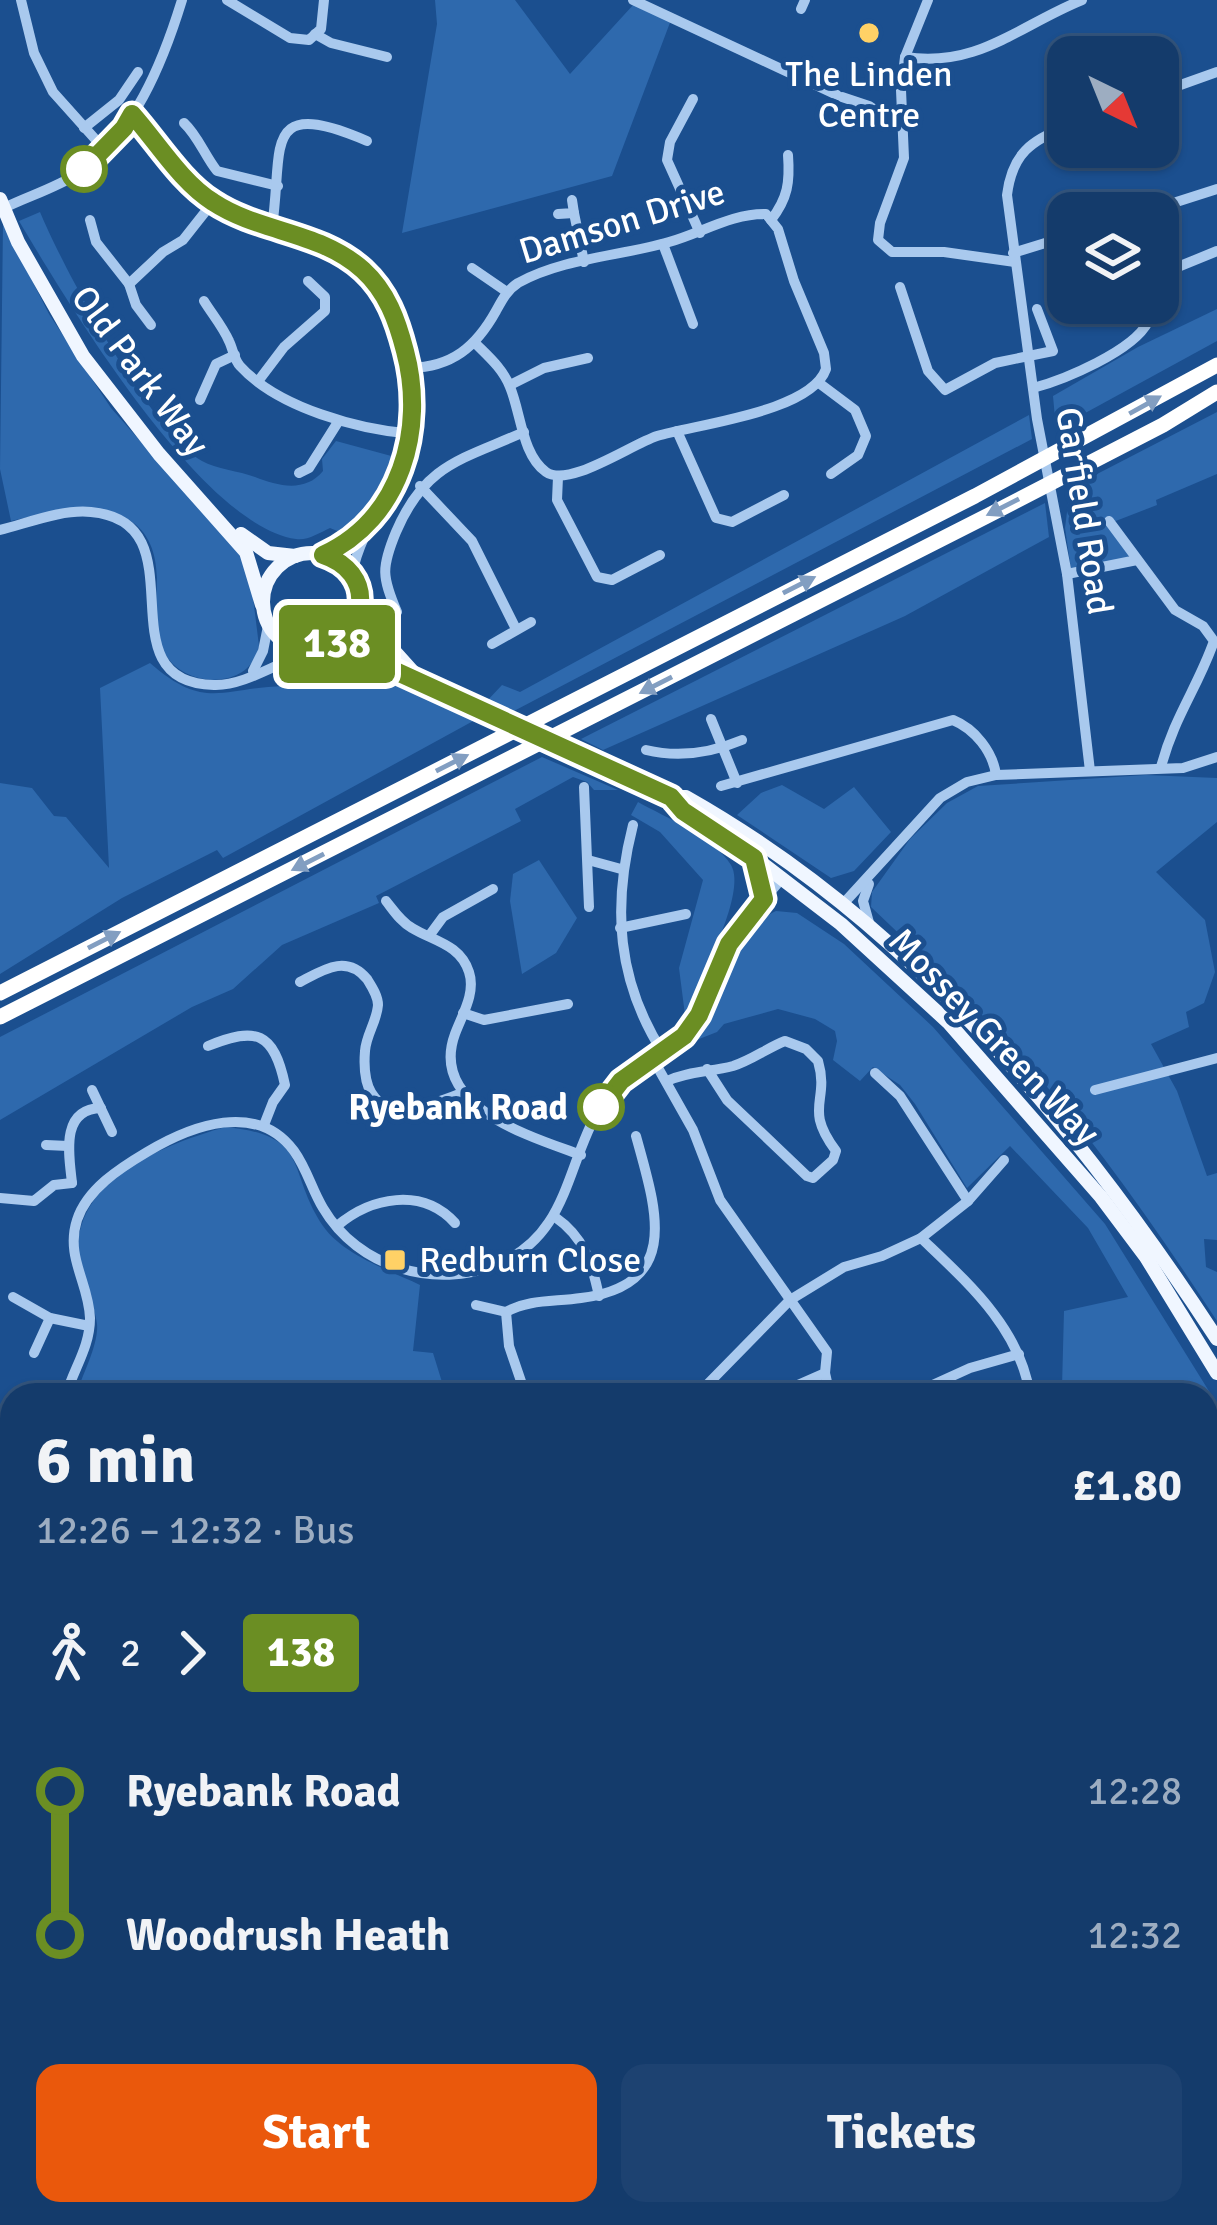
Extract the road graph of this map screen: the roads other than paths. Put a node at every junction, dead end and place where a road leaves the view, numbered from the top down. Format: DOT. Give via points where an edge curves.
graph roads {
  1 [pos="21,0"];
  2 [pos="182,0"];
  3 [pos="227,0"];
  4 [pos="324,0"];
  5 [pos="633,0"];
  6 [pos="928,0"];
  7 [pos="1082,0"];
  8 [pos="315,34"];
  9 [pos="387,57"];
  10 [pos="905,57"];
  11 [pos="1217,71"];
  12 [pos="138,72"];
  13 [pos="1179,85"];
  14 [pos="693,99"];
  15 [pos="132,114"];
  16 [pos="184,124"];
  17 [pos="84,128"];
  18 [pos="903,128"];
  19 [pos="1047,134"];
  20 [pos="367,141"];
  21 [pos="104,149"];
  22 [pos="788,155"];
  23 [pos="278,186"];
  24 [pos="1217,189"];
  25 [pos="0,200"];
  26 [pos="1179,201"];
  27 [pos="212,202"];
  28 [pos="0,210"];
  29 [pos="558,214"];
  30 [pos="90,220"];
  31 [pos="771,220"];
  32 [pos="272,226"];
  33 [pos="700,233"];
  34 [pos="663,244"];
  35 [pos="1047,245"];
  36 [pos="1217,251"];
  37 [pos="1014,258"];
  38 [pos="584,262"];
  39 [pos="470,264"];
  40 [pos="1179,266"];
  41 [pos="308,280"];
  42 [pos="129,284"];
  43 [pos="900,287"];
  44 [pos="507,292"];
  45 [pos="204,301"];
  46 [pos="1037,309"];
  47 [pos="693,324"];
  48 [pos="1146,324"];
  49 [pos="151,325"];
  50 [pos="476,344"];
  51 [pos="1028,354"];
  52 [pos="235,355"];
  53 [pos="588,358"];
  54 [pos="1217,365"];
  55 [pos="410,368"];
  56 [pos="259,380"];
  57 [pos="819,383"];
  58 [pos="510,385"];
  59 [pos="1033,388"];
  60 [pos="1217,392"];
  61 [pos="200,400"];
  62 [pos="338,422"];
  63 [pos="676,431"];
  64 [pos="524,432"];
  65 [pos="413,434"];
  66 [pos="837,466"];
  67 [pos="299,473"];
  68 [pos="557,477"];
  69 [pos="420,486"];
  70 [pos="767,486"];
  71 [pos="209,508"];
  72 [pos="1109,520"];
  73 [pos="365,527"];
  74 [pos="0,530"];
  75 [pos="645,546"];
  76 [pos="323,555"];
  77 [pos="295,556"];
  78 [pos="1137,560"];
  79 [pos="1067,574"];
  80 [pos="352,575"];
  81 [pos="361,602"];
  82 [pos="262,605"];
  83 [pos="397,612"];
  84 [pos="531,622"];
  85 [pos="268,626"];
  86 [pos="516,629"];
  87 [pos="492,644"];
  88 [pos="317,651"];
  89 [pos="252,674"];
  90 [pos="426,683"];
  91 [pos="711,719"];
  92 [pos="742,740"];
  93 [pos="723,748"];
  94 [pos="646,750"];
  95 [pos="1216,755"];
  96 [pos="1161,767"];
  97 [pos="1090,771"];
  98 [pos="996,775"];
  99 [pos="737,783"];
  100 [pos="721,786"];
  101 [pos="584,787"];
  102 [pos="671,797"];
  103 [pos="694,802"];
  104 [pos="633,825"];
  105 [pos="754,858"];
  106 [pos="588,860"];
  107 [pos="621,869"];
  108 [pos="872,875"];
  109 [pos="782,878"];
  110 [pos="493,889"];
  111 [pos="764,899"];
  112 [pos="386,901"];
  113 [pos="843,904"];
  114 [pos="652,906"];
  115 [pos="589,907"];
  116 [pos="686,914"];
  117 [pos="655,920"];
  118 [pos="869,926"];
  119 [pos="620,928"];
  120 [pos="429,936"];
  121 [pos="316,989"];
  122 [pos="0,993"];
  123 [pos="568,1004"];
  124 [pos="463,1013"];
  125 [pos="0,1017"];
  126 [pos="948,1022"];
  127 [pos="208,1046"];
  128 [pos="658,1056"];
  129 [pos="1217,1058"];
  130 [pos="707,1069"];
  131 [pos="875,1073"];
  132 [pos="667,1081"];
  133 [pos="92,1090"];
  134 [pos="1095,1090"];
  135 [pos="462,1093"];
  136 [pos="101,1108"];
  137 [pos="264,1125"];
  138 [pos="112,1132"];
  139 [pos="636,1136"];
  140 [pos="46,1145"];
  141 [pos="68,1146"];
  142 [pos="581,1155"];
  143 [pos="1004,1160"];
  144 [pos="73,1183"];
  145 [pos="91,1196"];
  146 [pos="0,1198"];
  147 [pos="968,1201"];
  148 [pos="555,1217"];
  149 [pos="454,1223"];
  150 [pos="337,1226"];
  151 [pos="921,1238"];
  152 [pos="599,1296"];
  153 [pos="13,1297"];
  154 [pos="790,1300"];
  155 [pos="476,1304"];
  156 [pos="506,1312"];
  157 [pos="50,1318"];
  158 [pos="89,1326"];
  159 [pos="1217,1339"];
  160 [pos="34,1353"];
  161 [pos="1019,1354"];
  162 [pos="825,1373"];
  163 [pos="1217,1373"];
  164 [pos="519,1377"];
  165 [pos="506,1382"];
  166 [pos="71,1383"];
  167 [pos="521,1383"];
  168 [pos="710,1383"];
  169 [pos="802,1383"];
  170 [pos="827,1383"];
  171 [pos="937,1383"];
  172 [pos="1027,1383"];
  1 -- 17 [label="street" via="53,92"];
  2 -- 15 [label="street"];
  3 -- 8 [label="street" via="290,38"];
  4 -- 8 [label="street"];
  5 -- 18 [label="street"];
  6 -- 10 [label="street"];
  7 -- 10 [label="street" via="976,52 948,61"];
  8 -- 9 [label="street"];
  10 -- 18 [label="street"];
  11 -- 13 [label="street"];
  12 -- 17 [label="street"];
  14 -- 33 [label="street" via="667,160"];
  15 -- 21 [label="street"];
  15 -- 27 [label="street"];
  16 -- 23 [label="street" via="217,171"];
  17 -- 21 [label="street"];
  18 -- 37 [label="street" via="904,158 880,224 882,246"];
  19 -- 37 [label="street, Garfield Road" via="1014,165 1007,195"];
  20 -- 23 [label="street" via="327,124 300,124 277,149"];
  21 -- 28 [label="street" via="75,176"];
  22 -- 31 [label="street" via="790,180"];
  23 -- 32 [label="street"];
  24 -- 26 [label="street"];
  25 -- 71 [label="main road, Old Park Way" via="83,356"];
  27 -- 32 [label="street"];
  27 -- 42 [label="street" via="183,240"];
  29 -- 38 [label="street" via="573,206"];
  30 -- 42 [label="street" via="96,242"];
  31 -- 33 [label="street, Damson Drive" via="738,217"];
  31 -- 57 [label="street, Damson Drive" via="824,353"];
  32 -- 55 [label="street" via="340,251 368,274 394,312"];
  33 -- 34 [label="street, Damson Drive"];
  34 -- 38 [label="street, Damson Drive"];
  34 -- 47 [label="street"];
  35 -- 37 [label="street"];
  36 -- 40 [label="street"];
  37 -- 51 [label="street, Garfield Road"];
  38 -- 44 [label="street, Damson Drive"];
  39 -- 44 [label="street"];
  41 -- 56 [label="street" via="325,297 326,311"];
  42 -- 49 [label="street"];
  43 -- 51 [label="street" via="928,371 942,389"];
  44 -- 50 [label="street, Damson Drive"];
  45 -- 52 [label="street"];
  46 -- 51 [label="street" via="1053,351"];
  48 -- 59 [label="street" via="1070,377"];
  50 -- 55 [label="street" via="452,360"];
  50 -- 58 [label="street"];
  51 -- 59 [label="street, Garfield Road"];
  52 -- 56 [label="street"];
  52 -- 61 [label="street" via="216,364"];
  53 -- 58 [label="street"];
  122 -- 54 [label="highway, one-way"];
  55 -- 65 [label="street"];
  56 -- 62 [label="street"];
  57 -- 63 [label="street" via="738,419"];
  57 -- 66 [label="street" via="855,410 866,436 858,455"];
  58 -- 64 [label="street"];
  59 -- 79 [label="street, Garfield Road"];
  60 -- 125 [label="highway, one-way"];
  62 -- 65 [label="street"];
  62 -- 67 [label="street"];
  63 -- 68 [label="street"];
  63 -- 70 [label="street" via="716,518 732,522 779,497"];
  64 -- 68 [label="street" via="536,462"];
  64 -- 69 [label="street"];
  65 -- 73 [label="street" via="397,481"];
  68 -- 75 [label="street" via="557,500 597,577 611,580 656,557"];
  69 -- 83 [label="street" via="382,578"];
  69 -- 86 [label="street" via="472,542"];
  71 -- 77 [label="main road, Old Park Way" via="254,546"];
  71 -- 82 [label="main road, Old Park Way" via="246,553"];
  72 -- 78 [label="street"];
  73 -- 76 [label="street"];
  73 -- 80 [label="street"];
  74 -- 89 [label="street" via="79,512 127,525 148,552 150,622 160,655 199,683"];
  76 -- 77 [label="main road"];
  76 -- 80 [label="main road"];
  77 -- 82 [label="main road" via="265,584"];
  78 -- 79 [label="street"];
  78 -- 96 [label="street" via="1175,610 1214,641 1172,725"];
  79 -- 97 [label="street, Garfield Road"];
  80 -- 81 [label="main road"];
  81 -- 88 [label="main road" via="351,633"];
  81 -- 90 [label="main road, Mossey Green Way" via="397,658"];
  82 -- 85 [label="main road"];
  84 -- 86 [label="street"];
  85 -- 88 [label="main road" via="281,642"];
  85 -- 89 [label="street"];
  86 -- 87 [label="street"];
  88 -- 89 [label="street"];
  88 -- 90 [label="main road, Mossey Green Way" via="358,654"];
  90 -- 102 [label="main road, Mossey Green Way"];
  91 -- 93 [label="street"];
  92 -- 93 [label="street"];
  93 -- 94 [label="street" via="671,756"];
  93 -- 99 [label="street"];
  95 -- 96 [label="street" via="1191,767"];
  96 -- 97 [label="street"];
  97 -- 98 [label="street"];
  98 -- 99 [label="street" via="990,755 953,720"];
  98 -- 108 [label="street" via="940,798"];
  99 -- 100 [label="street"];
  101 -- 106 [label="street"];
  102 -- 103 [label="main road, Mossey Green Way"];
  102 -- 105 [label="main road, Mossey Green Way"];
  103 -- 109 [label="main road" via="780,862"];
  103 -- 113 [label="main road, Mossey Green Way"];
  104 -- 107 [label="street"];
  105 -- 109 [label="main road, Mossey Green Way"];
  105 -- 111 [label="street"];
  106 -- 107 [label="street"];
  106 -- 115 [label="street"];
  107 -- 119 [label="street"];
  108 -- 113 [label="street"];
  108 -- 118 [label="street" via="863,901"];
  109 -- 111 [label="street"];
  109 -- 126 [label="main road, Mossey Green Way"];
  110 -- 120 [label="street" via="443,917"];
  111 -- 128 [label="street" via="729,944 699,1015"];
  112 -- 120 [label="street"];
  113 -- 118 [label="main road, Mossey Green Way"];
  113 -- 126 [label="main road" via="845,920"];
  114 -- 117 [label="street"];
  116 -- 117 [label="street"];
  117 -- 119 [label="street"];
  118 -- 159 [label="main road, Mossey Green Way" via="1039,1096 1119,1195"];
  119 -- 128 [label="street" via="622,963"];
  120 -- 124 [label="street" via="450,946 469,973"];
  121 -- 135 [label="street" via="304,979 350,965 376,995 366,1081 385,1106 416,1110"];
  123 -- 124 [label="street" via="484,1020"];
  124 -- 135 [label="street" via="451,1046"];
  126 -- 163 [label="main road, Mossey Green Way" via="1101,1197"];
  127 -- 137 [label="street" via="254,1034 275,1051 289,1086"];
  128 -- 132 [label="street"];
  128 -- 142 [label="street" via="621,1081"];
  129 -- 134 [label="street"];
  130 -- 130 [label="street" via="749,1060 785,1040 806,1049 821,1069 817,1120 836,1151 833,1160 813,1178 799,1171"];
  130 -- 132 [label="street"];
  131 -- 147 [label="street" via="900,1096"];
  132 -- 154 [label="street" via="720,1200"];
  133 -- 136 [label="street"];
  135 -- 142 [label="street" via="483,1112"];
  136 -- 138 [label="street"];
  136 -- 141 [label="street" via="75,1121"];
  137 -- 145 [label="street" via="193,1129 131,1162"];
  137 -- 150 [label="street" via="293,1149"];
  139 -- 152 [label="street" via="657,1232 645,1270"];
  140 -- 141 [label="street"];
  141 -- 144 [label="street"];
  142 -- 148 [label="street"];
  143 -- 147 [label="street"];
  144 -- 145 [label="street"];
  144 -- 146 [label="street" via="54,1185 34,1201"];
  145 -- 158 [label="street" via="73,1239"];
  147 -- 151 [label="street"];
  148 -- 150 [label="street" via="512,1258 439,1276 390,1266"];
  148 -- 152 [label="street" via="590,1257"];
  149 -- 150 [label="street" via="430,1204 396,1199"];
  151 -- 154 [label="street" via="844,1267"];
  151 -- 161 [label="street" via="996,1316"];
  152 -- 156 [label="street" via="522,1303"];
  153 -- 157 [label="street"];
  154 -- 162 [label="street" via="824,1346"];
  154 -- 168 [label="street"];
  155 -- 156 [label="street"];
  156 -- 164 [label="street"];
  157 -- 158 [label="street"];
  157 -- 160 [label="street"];
  158 -- 166 [label="street"];
  161 -- 171 [label="street"];
  161 -- 172 [label="street"];
  162 -- 169 [label="street"];
  162 -- 170 [label="street"];
  164 -- 165 [label="street"];
  164 -- 167 [label="street"];
}
